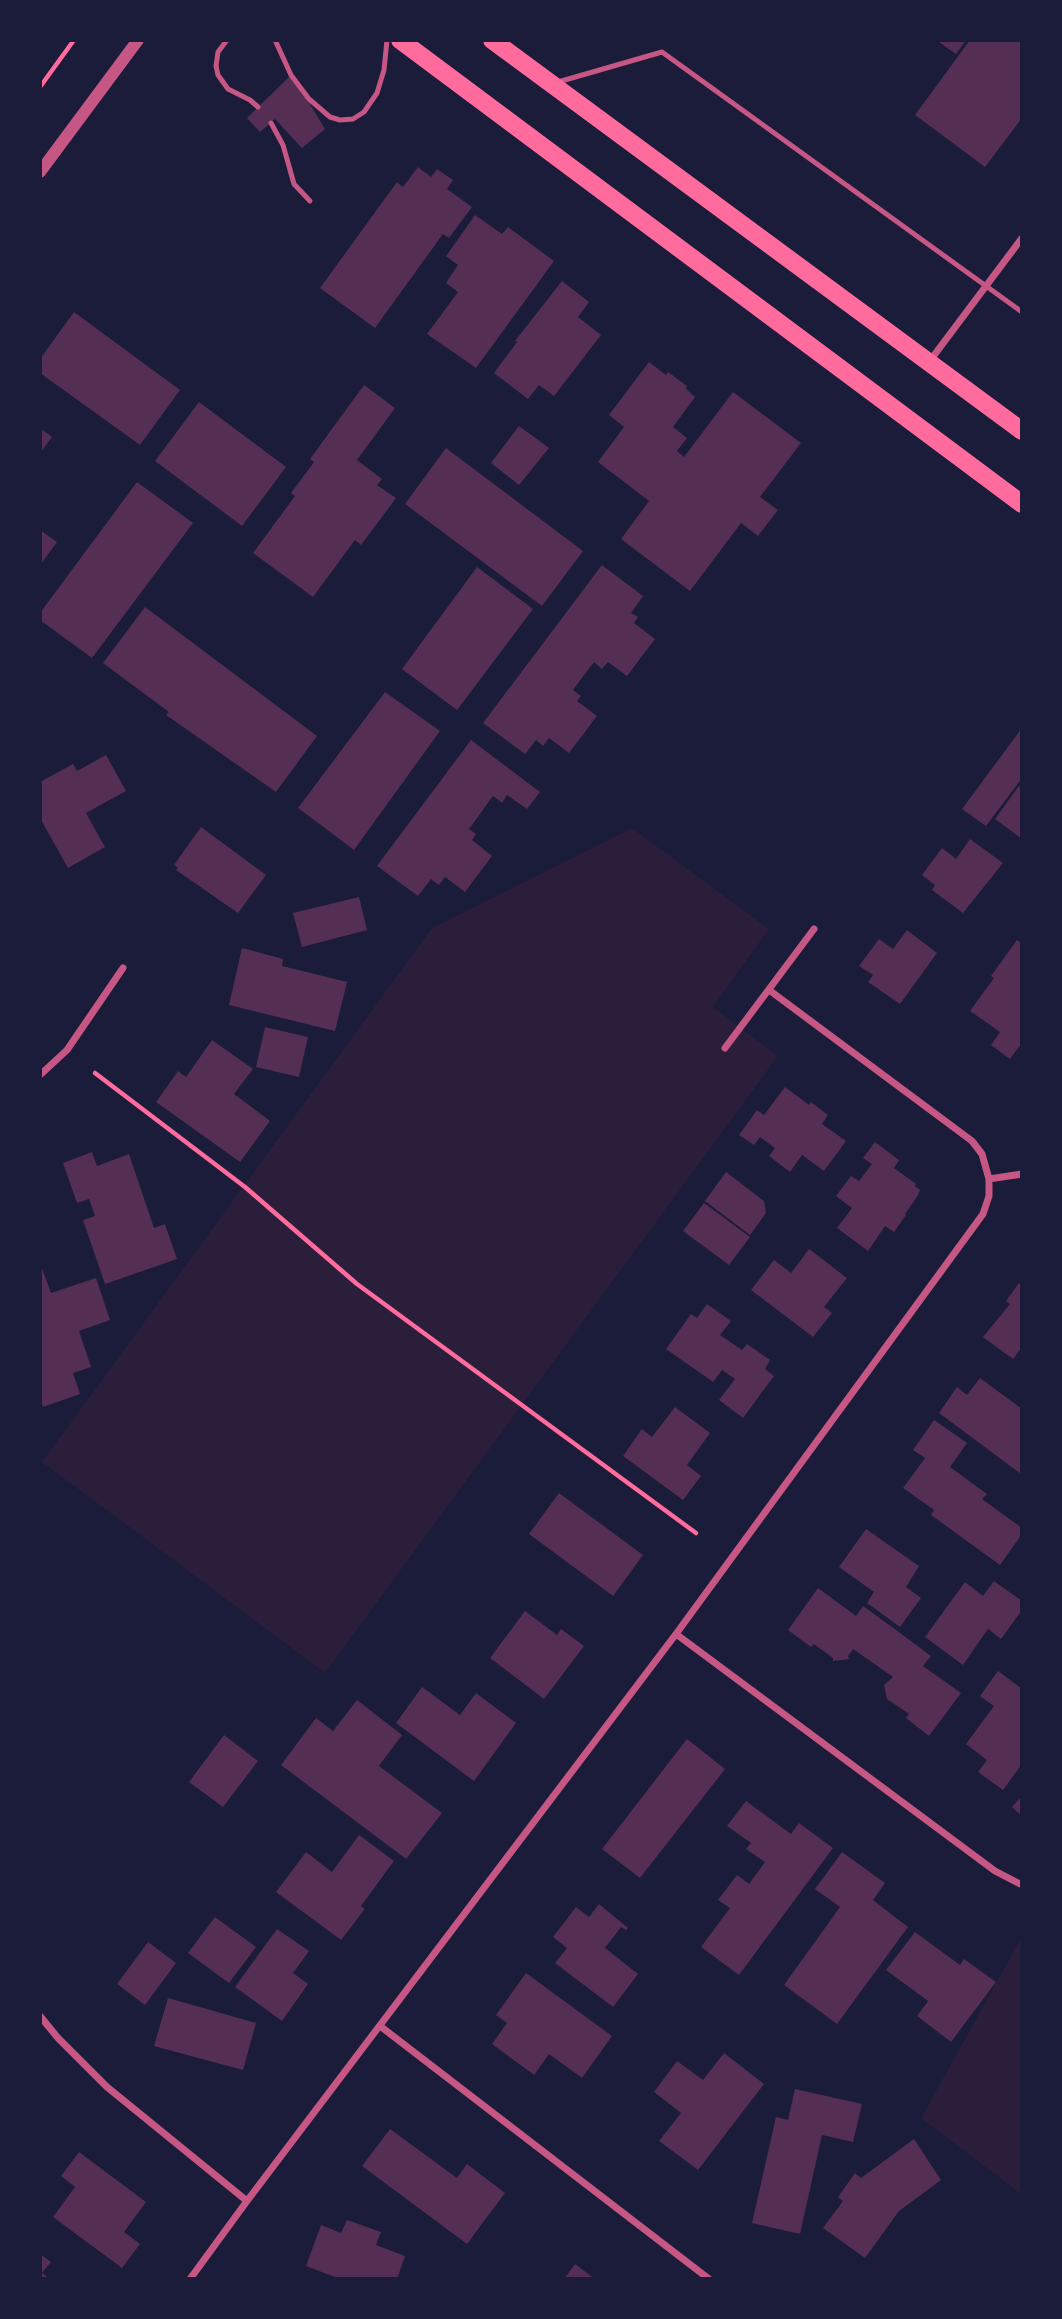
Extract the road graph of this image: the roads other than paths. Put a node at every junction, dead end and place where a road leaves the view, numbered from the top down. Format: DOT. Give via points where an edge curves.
graph roads {
  1 [pos="138,40"];
  2 [pos="227,40"];
  3 [pos="275,40"];
  4 [pos="387,40"];
  5 [pos="400,40"];
  6 [pos="492,40"];
  7 [pos="552,84"];
  8 [pos="258,107"];
  9 [pos="271,123"];
  10 [pos="40,172"];
  11 [pos="310,201"];
  12 [pos="1022,238"];
  13 [pos="986,286"];
  14 [pos="1022,312"];
  15 [pos="929,363"];
  16 [pos="1022,431"];
  17 [pos="1022,504"];
  18 [pos="814,929"];
  19 [pos="124,968"];
  20 [pos="769,990"];
  21 [pos="725,1048"];
  22 [pos="40,1075"];
  23 [pos="1022,1174"];
  24 [pos="989,1179"];
  25 [pos="676,1634"];
  26 [pos="1022,1885"];
  27 [pos="40,2015"];
  28 [pos="380,2026"];
  29 [pos="247,2201"];
  30 [pos="190,2279"];
  31 [pos="709,2279"];
  1 -- 10 [label="street"];
  2 -- 8 [label="lane" via="218,52 218,75 228,89"];
  3 -- 4 [label="lane" via="289,72 309,99 340,120 364,112 377,93"];
  5 -- 17 [label="main road"];
  6 -- 7 [label="main road"];
  7 -- 13 [label="lane" via="662,52"];
  7 -- 15 [label="main road"];
  9 -- 11 [label="lane" via="283,145 293,184"];
  12 -- 13 [label="street"];
  13 -- 14 [label="lane"];
  13 -- 15 [label="street"];
  15 -- 16 [label="main road"];
  18 -- 20 [label="street"];
  19 -- 22 [label="street" via="67,1050"];
  20 -- 21 [label="street"];
  20 -- 24 [label="street" via="967,1135 982,1154"];
  23 -- 24 [label="street"];
  24 -- 25 [label="street" via="987,1202 975,1227"];
  25 -- 26 [label="street" via="995,1871"];
  25 -- 28 [label="street"];
  27 -- 29 [label="street" via="107,2087"];
  28 -- 29 [label="street"];
  28 -- 31 [label="street"];
  29 -- 30 [label="street"];
}
